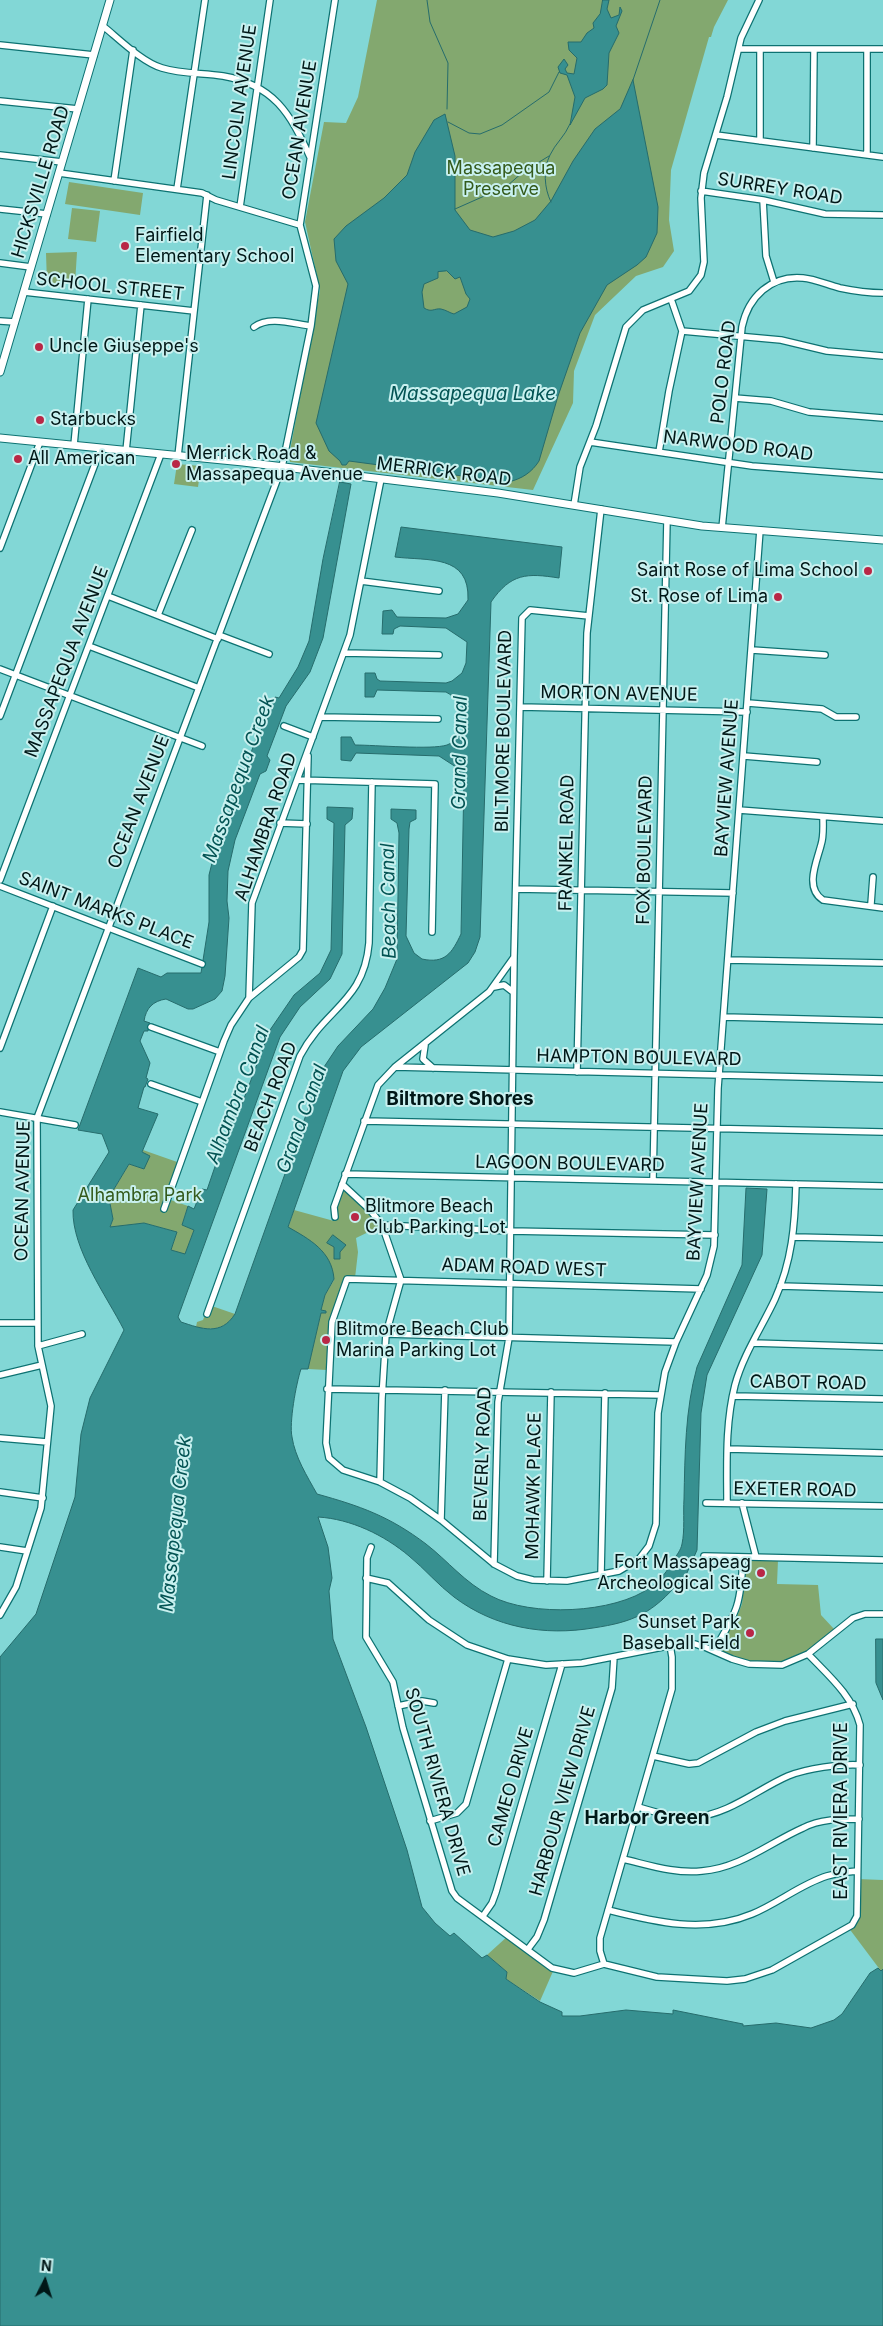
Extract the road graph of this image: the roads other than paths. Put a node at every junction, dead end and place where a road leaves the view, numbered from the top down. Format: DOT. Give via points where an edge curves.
graph roads {
  1 [pos="108,0"];
  2 [pos="204,0"];
  3 [pos="270,0"];
  4 [pos="335,0"];
  5 [pos="760,0"];
  6 [pos="103,26"];
  7 [pos="0,45"];
  8 [pos="739,49"];
  9 [pos="760,49"];
  10 [pos="814,49"];
  11 [pos="867,49"];
  12 [pos="883,49"];
  13 [pos="133,50"];
  14 [pos="94,55"];
  15 [pos="194,73"];
  16 [pos="257,86"];
  17 [pos="0,101"];
  18 [pos="78,109"];
  19 [pos="716,135"];
  20 [pos="301,137"];
  21 [pos="313,139"];
  22 [pos="760,141"];
  23 [pos="813,148"];
  24 [pos="867,155"];
  25 [pos="0,156"];
  26 [pos="310,157"];
  27 [pos="883,157"];
  28 [pos="62,162"];
  29 [pos="59,172"];
  30 [pos="114,180"];
  31 [pos="177,190"];
  32 [pos="701,191"];
  33 [pos="207,195"];
  34 [pos="763,200"];
  35 [pos="240,207"];
  36 [pos="0,209"];
  37 [pos="47,214"];
  38 [pos="883,215"];
  39 [pos="300,225"];
  40 [pos="0,263"];
  41 [pos="31,266"];
  42 [pos="774,282"];
  43 [pos="24,292"];
  44 [pos="883,293"];
  45 [pos="88,299"];
  46 [pos="672,299"];
  47 [pos="141,305"];
  48 [pos="194,311"];
  49 [pos="0,321"];
  50 [pos="15,322"];
  51 [pos="311,326"];
  52 [pos="254,327"];
  53 [pos="682,331"];
  54 [pos="742,336"];
  55 [pos="883,356"];
  56 [pos="0,372"];
  57 [pos="735,398"];
  58 [pos="883,418"];
  59 [pos="0,438"];
  60 [pos="40,442"];
  61 [pos="590,442"];
  62 [pos="74,445"];
  63 [pos="101,448"];
  64 [pos="126,451"];
  65 [pos="659,452"];
  66 [pos="162,454"];
  67 [pos="178,456"];
  68 [pos="728,463"];
  69 [pos="282,467"];
  70 [pos="883,476"];
  71 [pos="381,479"];
  72 [pos="574,505"];
  73 [pos="601,509"];
  74 [pos="667,520"];
  75 [pos="722,528"];
  76 [pos="192,530"];
  77 [pos="760,530"];
  78 [pos="883,540"];
  79 [pos="0,548"];
  80 [pos="361,581"];
  81 [pos="439,591"];
  82 [pos="108,596"];
  83 [pos="158,615"];
  84 [pos="589,616"];
  85 [pos="218,637"];
  86 [pos="89,646"];
  87 [pos="752,650"];
  88 [pos="344,653"];
  89 [pos="269,654"];
  90 [pos="439,655"];
  91 [pos="825,655"];
  92 [pos="0,669"];
  93 [pos="15,675"];
  94 [pos="199,688"];
  95 [pos="70,696"];
  96 [pos="748,703"];
  97 [pos="520,707"];
  98 [pos="585,708"];
  99 [pos="663,710"];
  100 [pos="747,712"];
  101 [pos="0,716"];
  102 [pos="320,717"];
  103 [pos="856,717"];
  104 [pos="438,719"];
  105 [pos="284,726"];
  106 [pos="313,737"];
  107 [pos="180,738"];
  108 [pos="202,746"];
  109 [pos="308,750"];
  110 [pos="744,756"];
  111 [pos="817,762"];
  112 [pos="298,780"];
  113 [pos="308,780"];
  114 [pos="372,782"];
  115 [pos="740,810"];
  116 [pos="824,817"];
  117 [pos="883,821"];
  118 [pos="280,823"];
  119 [pos="307,824"];
  120 [pos="873,877"];
  121 [pos="0,880"];
  122 [pos="0,886"];
  123 [pos="516,888"];
  124 [pos="581,890"];
  125 [pos="659,892"];
  126 [pos="733,893"];
  127 [pos="871,904"];
  128 [pos="53,906"];
  129 [pos="883,908"];
  130 [pos="108,927"];
  131 [pos="432,932"];
  132 [pos="514,956"];
  133 [pos="728,960"];
  134 [pos="883,963"];
  135 [pos="202,964"];
  136 [pos="494,987"];
  137 [pos="513,992"];
  138 [pos="248,998"];
  139 [pos="724,1017"];
  140 [pos="883,1021"];
  141 [pos="151,1027"];
  142 [pos="426,1044"];
  143 [pos="0,1048"];
  144 [pos="220,1052"];
  145 [pos="395,1067"];
  146 [pos="433,1068"];
  147 [pos="512,1070"];
  148 [pos="578,1072"];
  149 [pos="655,1074"];
  150 [pos="719,1075"];
  151 [pos="883,1079"];
  152 [pos="151,1084"];
  153 [pos="202,1102"];
  154 [pos="0,1112"];
  155 [pos="37,1118"];
  156 [pos="364,1121"];
  157 [pos="512,1124"];
  158 [pos="75,1126"];
  159 [pos="654,1127"];
  160 [pos="717,1128"];
  161 [pos="883,1132"];
  162 [pos="345,1174"];
  163 [pos="511,1177"];
  164 [pos="653,1180"];
  165 [pos="716,1182"];
  166 [pos="342,1184"];
  167 [pos="796,1184"];
  168 [pos="883,1186"];
  169 [pos="164,1209"];
  170 [pos="335,1217"];
  171 [pos="382,1225"];
  172 [pos="510,1231"];
  173 [pos="714,1235"];
  174 [pos="794,1237"];
  175 [pos="883,1239"];
  176 [pos="346,1279"];
  177 [pos="401,1280"];
  178 [pos="509,1283"];
  179 [pos="780,1286"];
  180 [pos="701,1288"];
  181 [pos="883,1289"];
  182 [pos="207,1314"];
  183 [pos="0,1323"];
  184 [pos="37,1323"];
  185 [pos="82,1334"];
  186 [pos="386,1334"];
  187 [pos="509,1338"];
  188 [pos="676,1342"];
  189 [pos="753,1343"];
  190 [pos="38,1346"];
  191 [pos="883,1347"];
  192 [pos="42,1365"];
  193 [pos="0,1375"];
  194 [pos="327,1390"];
  195 [pos="383,1390"];
  196 [pos="445,1390"];
  197 [pos="499,1391"];
  198 [pos="552,1392"];
  199 [pos="605,1393"];
  200 [pos="661,1395"];
  201 [pos="732,1396"];
  202 [pos="883,1399"];
  203 [pos="0,1438"];
  204 [pos="47,1442"];
  205 [pos="728,1449"];
  206 [pos="883,1453"];
  207 [pos="380,1482"];
  208 [pos="0,1492"];
  209 [pos="43,1498"];
  210 [pos="706,1503"];
  211 [pos="727,1503"];
  212 [pos="742,1503"];
  213 [pos="883,1506"];
  214 [pos="441,1520"];
  215 [pos="0,1547"];
  216 [pos="371,1547"];
  217 [pos="27,1551"];
  218 [pos="704,1556"];
  219 [pos="743,1557"];
  220 [pos="756,1557"];
  221 [pos="883,1560"];
  222 [pos="494,1564"];
  223 [pos="601,1574"];
  224 [pos="366,1578"];
  225 [pos="547,1581"];
  226 [pos="883,1614"];
  227 [pos="0,1615"];
  228 [pos="670,1645"];
  229 [pos="714,1650"];
  230 [pos="808,1654"];
  231 [pos="614,1657"];
  232 [pos="508,1659"];
  233 [pos="562,1664"];
  234 [pos="434,1703"];
  235 [pos="852,1704"];
  236 [pos="398,1706"];
  237 [pos="653,1756"];
  238 [pos="860,1765"];
  239 [pos="638,1807"];
  240 [pos="859,1819"];
  241 [pos="430,1821"];
  242 [pos="623,1859"];
  243 [pos="858,1871"];
  244 [pos="608,1910"];
  245 [pos="483,1916"];
  246 [pos="528,1949"];
  247 [pos="604,1964"];
  1 -- 6 [label="main road, HICKSVILLE ROAD"];
  2 -- 15 [label="street"];
  3 -- 16 [label="street, LINCOLN AVENUE"];
  4 -- 21 [label="street, OCEAN AVENUE"];
  5 -- 8 [label="street" via="743,31"];
  6 -- 13 [label="street"];
  6 -- 14 [label="main road, HICKSVILLE ROAD"];
  7 -- 14 [label="street"];
  8 -- 9 [label="street"];
  8 -- 19 [label="street"];
  9 -- 10 [label="street"];
  9 -- 22 [label="street"];
  10 -- 11 [label="street"];
  10 -- 23 [label="street"];
  11 -- 12 [label="street"];
  11 -- 24 [label="street"];
  13 -- 15 [label="street" via="161,68"];
  13 -- 30 [label="street"];
  14 -- 18 [label="main road, HICKSVILLE ROAD"];
  15 -- 16 [label="street" via="224,76"];
  15 -- 31 [label="street"];
  16 -- 20 [label="street" via="280,103"];
  16 -- 35 [label="street, LINCOLN AVENUE"];
  17 -- 18 [label="street"];
  18 -- 28 [label="main road, HICKSVILLE ROAD"];
  19 -- 22 [label="street"];
  19 -- 32 [label="street"];
  20 -- 21 [label="street"];
  20 -- 26 [label="street"];
  21 -- 26 [label="street, OCEAN AVENUE"];
  22 -- 23 [label="street"];
  23 -- 24 [label="street"];
  24 -- 27 [label="street"];
  25 -- 28 [label="street"];
  26 -- 39 [label="street, OCEAN AVENUE"];
  28 -- 29 [label="main road, HICKSVILLE ROAD"];
  29 -- 30 [label="street"];
  29 -- 37 [label="main road, HICKSVILLE ROAD"];
  30 -- 31 [label="street"];
  31 -- 33 [label="street"];
  32 -- 34 [label="street, SURREY ROAD"];
  32 -- 46 [label="street" via="703,271 693,287"];
  33 -- 35 [label="street"];
  33 -- 48 [label="street"];
  34 -- 38 [label="street, SURREY ROAD" via="825,214"];
  34 -- 42 [label="street" via="766,256"];
  35 -- 39 [label="street"];
  36 -- 37 [label="street"];
  37 -- 41 [label="main road, HICKSVILLE ROAD"];
  39 -- 51 [label="street, OCEAN AVENUE" via="316,286"];
  40 -- 41 [label="street"];
  41 -- 43 [label="main road, HICKSVILLE ROAD"];
  42 -- 44 [label="street" via="803,278 851,290"];
  42 -- 54 [label="street, POLO ROAD" via="760,292 749,307"];
  43 -- 45 [label="street, SCHOOL STREET"];
  43 -- 50 [label="main road, HICKSVILLE ROAD"];
  45 -- 47 [label="street, SCHOOL STREET"];
  45 -- 62 [label="street"];
  46 -- 53 [label="street"];
  46 -- 61 [label="street" via="643,310 626,327"];
  47 -- 48 [label="street, SCHOOL STREET"];
  47 -- 64 [label="street"];
  48 -- 67 [label="street"];
  49 -- 50 [label="street"];
  50 -- 56 [label="main road, HICKSVILLE ROAD"];
  51 -- 52 [label="street" via="264,321"];
  51 -- 69 [label="street, OCEAN AVENUE"];
  53 -- 54 [label="street"];
  53 -- 65 [label="street"];
  54 -- 55 [label="street" via="781,340 827,351"];
  54 -- 57 [label="street, POLO ROAD"];
  57 -- 58 [label="street" via="771,401 810,412"];
  57 -- 68 [label="street, POLO ROAD"];
  59 -- 60 [label="main road, MERRICK ROAD"];
  60 -- 62 [label="main road, MERRICK ROAD"];
  60 -- 79 [label="street"];
  61 -- 65 [label="street, NARWOOD ROAD"];
  61 -- 72 [label="street" via="580,467"];
  62 -- 63 [label="main road, MERRICK ROAD"];
  63 -- 64 [label="main road, MERRICK ROAD"];
  63 -- 93 [label="street"];
  64 -- 66 [label="main road, MERRICK ROAD"];
  65 -- 68 [label="street, NARWOOD ROAD"];
  66 -- 67 [label="main road, MERRICK ROAD"];
  66 -- 82 [label="street, MASSAPEQUA AVENUE"];
  67 -- 69 [label="main road, MERRICK ROAD"];
  68 -- 70 [label="street, NARWOOD ROAD"];
  68 -- 75 [label="street, POLO ROAD"];
  69 -- 71 [label="main road, MERRICK ROAD"];
  69 -- 85 [label="street, OCEAN AVENUE"];
  71 -- 72 [label="main road, MERRICK ROAD"];
  71 -- 80 [label="street, ALHAMBRA ROAD"];
  72 -- 73 [label="main road, MERRICK ROAD"];
  73 -- 74 [label="main road, MERRICK ROAD"];
  73 -- 84 [label="street"];
  74 -- 75 [label="main road, MERRICK ROAD"];
  74 -- 99 [label="street, FOX BOULEVARD"];
  75 -- 77 [label="main road, MERRICK ROAD"];
  76 -- 83 [label="street"];
  77 -- 78 [label="main road, MERRICK ROAD"];
  77 -- 87 [label="street, BAYVIEW AVENUE"];
  80 -- 81 [label="street"];
  80 -- 88 [label="street, ALHAMBRA ROAD"];
  82 -- 83 [label="street"];
  82 -- 86 [label="street, MASSAPEQUA AVENUE"];
  83 -- 85 [label="street"];
  84 -- 97 [label="street, BILTMORE BOULEVARD" via="530,610 522,618"];
  84 -- 98 [label="street, FRANKEL ROAD"];
  85 -- 89 [label="street"];
  85 -- 94 [label="street, OCEAN AVENUE"];
  86 -- 94 [label="street"];
  86 -- 95 [label="street, MASSAPEQUA AVENUE"];
  87 -- 91 [label="street"];
  87 -- 96 [label="street, BAYVIEW AVENUE"];
  88 -- 90 [label="street"];
  88 -- 102 [label="street, ALHAMBRA ROAD"];
  92 -- 93 [label="street"];
  93 -- 95 [label="street"];
  93 -- 101 [label="street"];
  94 -- 107 [label="street, OCEAN AVENUE"];
  95 -- 107 [label="street"];
  95 -- 121 [label="street, MASSAPEQUA AVENUE"];
  96 -- 100 [label="street, BAYVIEW AVENUE"];
  96 -- 103 [label="street" via="822,709 836,717"];
  97 -- 98 [label="street, MORTON AVENUE"];
  97 -- 123 [label="street, BILTMORE BOULEVARD"];
  98 -- 99 [label="street, MORTON AVENUE"];
  98 -- 124 [label="street, FRANKEL ROAD"];
  99 -- 100 [label="street, MORTON AVENUE"];
  99 -- 125 [label="street, FOX BOULEVARD"];
  100 -- 110 [label="street, BAYVIEW AVENUE"];
  102 -- 104 [label="street"];
  102 -- 106 [label="street, ALHAMBRA ROAD"];
  105 -- 106 [label="street"];
  106 -- 109 [label="street, ALHAMBRA ROAD"];
  107 -- 108 [label="street"];
  107 -- 130 [label="street, OCEAN AVENUE"];
  109 -- 112 [label="street, ALHAMBRA ROAD"];
  109 -- 113 [label="street"];
  110 -- 111 [label="street"];
  110 -- 115 [label="street, BAYVIEW AVENUE"];
  112 -- 113 [label="street"];
  112 -- 118 [label="street, ALHAMBRA ROAD"];
  113 -- 114 [label="street"];
  113 -- 119 [label="street"];
  114 -- 131 [label="street" via="435,784"];
  114 -- 182 [label="street, BEACH ROAD" via="369,943 365,967 352,994 319,1026 300,1056"];
  115 -- 116 [label="street"];
  115 -- 126 [label="street, BAYVIEW AVENUE"];
  116 -- 117 [label="street"];
  116 -- 127 [label="street" via="822,844 816,859 815,892 823,900"];
  118 -- 119 [label="street"];
  118 -- 138 [label="street, ALHAMBRA ROAD" via="252,903"];
  119 -- 138 [label="street" via="303,950 299,957"];
  120 -- 127 [label="street"];
  122 -- 128 [label="street, SAINT MARKS PLACE"];
  123 -- 124 [label="street"];
  123 -- 132 [label="street, BILTMORE BOULEVARD"];
  124 -- 125 [label="street"];
  124 -- 148 [label="street, FRANKEL ROAD"];
  125 -- 126 [label="street"];
  125 -- 149 [label="street, FOX BOULEVARD"];
  126 -- 133 [label="street, BAYVIEW AVENUE"];
  127 -- 129 [label="street"];
  128 -- 130 [label="street, SAINT MARKS PLACE"];
  128 -- 143 [label="street"];
  130 -- 135 [label="street, SAINT MARKS PLACE"];
  130 -- 155 [label="street, OCEAN AVENUE"];
  132 -- 136 [label="street"];
  132 -- 137 [label="street, BEVERLY ROAD"];
  133 -- 134 [label="street"];
  133 -- 139 [label="street, BAYVIEW AVENUE"];
  136 -- 137 [label="street" via="504,985"];
  136 -- 142 [label="street"];
  137 -- 147 [label="street, BEVERLY ROAD"];
  138 -- 144 [label="street, ALHAMBRA ROAD" via="231,1025"];
  139 -- 140 [label="street"];
  139 -- 150 [label="street, BAYVIEW AVENUE"];
  141 -- 144 [label="street"];
  142 -- 145 [label="street"];
  142 -- 146 [label="street" via="423,1059"];
  144 -- 153 [label="street, ALHAMBRA ROAD"];
  145 -- 146 [label="street, HAMPTON BOULEVARD"];
  145 -- 156 [label="street" via="378,1085"];
  146 -- 147 [label="street, HAMPTON BOULEVARD"];
  147 -- 148 [label="street, HAMPTON BOULEVARD"];
  147 -- 157 [label="street, BEVERLY ROAD"];
  148 -- 149 [label="street, HAMPTON BOULEVARD"];
  149 -- 150 [label="street, HAMPTON BOULEVARD"];
  149 -- 159 [label="street, FOX BOULEVARD"];
  150 -- 151 [label="street, HAMPTON BOULEVARD"];
  150 -- 160 [label="street, BAYVIEW AVENUE"];
  152 -- 153 [label="street"];
  153 -- 169 [label="street, ALHAMBRA ROAD"];
  154 -- 155 [label="street"];
  155 -- 158 [label="street"];
  155 -- 184 [label="street, OCEAN AVENUE"];
  156 -- 157 [label="street"];
  156 -- 162 [label="street"];
  157 -- 159 [label="street"];
  157 -- 163 [label="street, BEVERLY ROAD"];
  159 -- 160 [label="street"];
  159 -- 164 [label="street, FOX BOULEVARD"];
  160 -- 161 [label="street"];
  160 -- 165 [label="street, BAYVIEW AVENUE"];
  162 -- 163 [label="street, LAGOON BOULEVARD"];
  162 -- 166 [label="street"];
  163 -- 164 [label="street, LAGOON BOULEVARD"];
  163 -- 172 [label="street, BEVERLY ROAD"];
  164 -- 165 [label="street, LAGOON BOULEVARD"];
  165 -- 167 [label="street, LAGOON BOULEVARD"];
  165 -- 173 [label="street, BAYVIEW AVENUE"];
  166 -- 170 [label="street" via="334,1207"];
  166 -- 171 [label="street"];
  167 -- 168 [label="street, LAGOON BOULEVARD"];
  167 -- 174 [label="street"];
  171 -- 172 [label="street"];
  171 -- 177 [label="street"];
  172 -- 173 [label="street"];
  172 -- 178 [label="street, BEVERLY ROAD"];
  173 -- 180 [label="street, BAYVIEW AVENUE" via="711,1264"];
  174 -- 175 [label="street"];
  174 -- 179 [label="street"];
  176 -- 177 [label="street, ADAM ROAD WEST"];
  176 -- 194 [label="street, BAYVIEW AVENUE" via="332,1322"];
  177 -- 178 [label="street, ADAM ROAD WEST"];
  177 -- 186 [label="street"];
  178 -- 180 [label="street, ADAM ROAD WEST"];
  178 -- 187 [label="street, BEVERLY ROAD"];
  179 -- 181 [label="street"];
  179 -- 189 [label="street"];
  180 -- 188 [label="street, BAYVIEW AVENUE"];
  183 -- 184 [label="street"];
  184 -- 190 [label="street, OCEAN AVENUE"];
  185 -- 190 [label="street"];
  186 -- 187 [label="street"];
  186 -- 195 [label="street"];
  187 -- 188 [label="street"];
  187 -- 197 [label="street, BEVERLY ROAD"];
  188 -- 200 [label="street, BAYVIEW AVENUE"];
  189 -- 191 [label="street"];
  189 -- 201 [label="street"];
  190 -- 192 [label="street, OCEAN AVENUE"];
  192 -- 193 [label="street"];
  192 -- 204 [label="street, OCEAN AVENUE" via="50,1398"];
  194 -- 195 [label="street"];
  194 -- 207 [label="street, BAYVIEW AVENUE" via="326,1443 329,1458 343,1470"];
  195 -- 196 [label="street"];
  195 -- 207 [label="street"];
  196 -- 197 [label="street"];
  196 -- 214 [label="street"];
  197 -- 198 [label="street"];
  197 -- 222 [label="street, BEVERLY ROAD"];
  198 -- 199 [label="street"];
  198 -- 225 [label="street, MOHAWK PLACE"];
  199 -- 200 [label="street"];
  199 -- 223 [label="street"];
  200 -- 223 [label="street, BAYVIEW AVENUE" via="653,1536 631,1565"];
  201 -- 202 [label="street, CABOT ROAD"];
  201 -- 205 [label="street"];
  203 -- 204 [label="street"];
  204 -- 209 [label="street, OCEAN AVENUE"];
  205 -- 206 [label="street"];
  205 -- 211 [label="street"];
  207 -- 214 [label="street, BAYVIEW AVENUE"];
  208 -- 209 [label="street"];
  209 -- 217 [label="street, OCEAN AVENUE"];
  210 -- 211 [label="street, EXETER ROAD"];
  211 -- 212 [label="street, EXETER ROAD"];
  212 -- 213 [label="street, EXETER ROAD"];
  212 -- 220 [label="street"];
  214 -- 222 [label="street, BAYVIEW AVENUE"];
  215 -- 217 [label="street"];
  216 -- 224 [label="street, SOUTH RIVIERA DRIVE"];
  217 -- 227 [label="street, OCEAN AVENUE" via="13,1596"];
  218 -- 219 [label="street"];
  219 -- 220 [label="street"];
  219 -- 229 [label="street" via="739,1605"];
  220 -- 221 [label="street"];
  222 -- 225 [label="street, BAYVIEW AVENUE" via="517,1576"];
  223 -- 225 [label="street, BAYVIEW AVENUE" via="567,1581"];
  224 -- 232 [label="street" via="388,1583 429,1620 459,1641"];
  224 -- 236 [label="street, SOUTH RIVIERA DRIVE" via="366,1637 390,1675"];
  226 -- 230 [label="street" via="853,1618"];
  228 -- 229 [label="street" via="695,1644"];
  228 -- 231 [label="street"];
  228 -- 237 [label="street" via="672,1689"];
  229 -- 230 [label="street" via="732,1660 761,1666 782,1664"];
  230 -- 235 [label="street, EAST RIVIERA DRIVE"];
  231 -- 233 [label="street"];
  231 -- 246 [label="street, HARBOUR VIEW DRIVE" via="612,1688 544,1920 538,1937"];
  232 -- 233 [label="street"];
  232 -- 241 [label="street" via="466,1804 457,1813"];
  233 -- 245 [label="street, CAMEO DRIVE" via="496,1892"];
  234 -- 236 [label="street" via="422,1701"];
  235 -- 237 [label="street" via="756,1732 698,1763"];
  235 -- 238 [label="street, EAST RIVIERA DRIVE" via="861,1732"];
  236 -- 241 [label="street, SOUTH RIVIERA DRIVE"];
  237 -- 239 [label="street"];
  238 -- 239 [label="street" via="842,1764 790,1775 719,1812 696,1818 680,1818"];
  238 -- 240 [label="street, EAST RIVIERA DRIVE"];
  239 -- 242 [label="street"];
  240 -- 242 [label="street" via="831,1819 804,1827 739,1862 702,1872 674,1871"];
  240 -- 243 [label="street, EAST RIVIERA DRIVE"];
  241 -- 245 [label="street, SOUTH RIVIERA DRIVE" via="452,1891"];
  242 -- 244 [label="street"];
  243 -- 244 [label="street" via="826,1876 751,1915 710,1924 658,1922"];
  243 -- 247 [label="street, EAST RIVIERA DRIVE" via="857,1916 852,1925 772,1970 727,1981 657,1977"];
  244 -- 247 [label="street" via="599,1946"];
  245 -- 246 [label="street, SOUTH RIVIERA DRIVE"];
  246 -- 247 [label="street, SOUTH RIVIERA DRIVE" via="559,1971 581,1972"];
}
